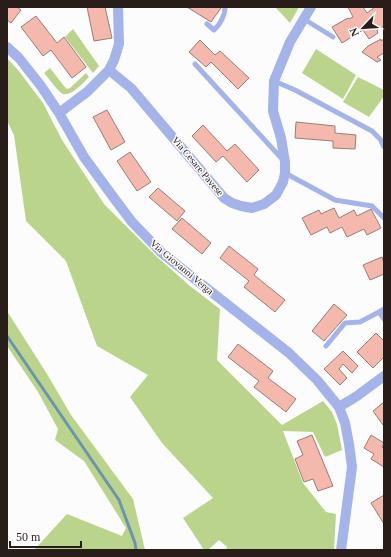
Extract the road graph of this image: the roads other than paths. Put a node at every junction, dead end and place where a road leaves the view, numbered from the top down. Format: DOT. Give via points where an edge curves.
graph roads {
  1 [pos="118,7"];
  2 [pos="225,7"];
  3 [pos="310,7"];
  4 [pos="304,19"];
  5 [pos="207,24"];
  6 [pos="333,37"];
  7 [pos="7,47"];
  8 [pos="195,64"];
  9 [pos="110,70"];
  10 [pos="274,81"];
  11 [pos="59,112"];
  12 [pos="384,147"];
  13 [pos="285,167"];
  14 [pos="384,218"];
  15 [pos="382,311"];
  16 [pos="384,319"];
  17 [pos="326,346"];
  18 [pos="384,376"];
  19 [pos="338,407"];
  20 [pos="341,550"];
  1 -- 9 [label="street" via="119,44"];
  2 -- 5 [label="lane" via="218,27 214,30"];
  3 -- 4 [label="street"];
  4 -- 6 [label="lane"];
  4 -- 10 [label="street" via="290,42"];
  7 -- 11 [label="street, Via Giovanni Verga" via="19,58"];
  8 -- 13 [label="lane"];
  9 -- 11 [label="street" via="87,92"];
  9 -- 13 [label="street, Via Cesare Pavese" via="132,88 224,198 232,204 252,208 264,204 276,195 283,182"];
  10 -- 12 [label="lane" via="372,131"];
  10 -- 13 [label="street" via="273,111 281,138"];
  11 -- 19 [label="street, Via Giovanni Verga" via="84,157 132,222 162,253 289,353 317,380"];
  13 -- 14 [label="lane" via="335,200 372,206"];
  15 -- 16 [label="lane"];
  15 -- 17 [label="lane" via="360,322 345,323"];
  18 -- 19 [label="street"];
  19 -- 20 [label="street, Via Giovanni Verga" via="345,423 352,467"];
}
